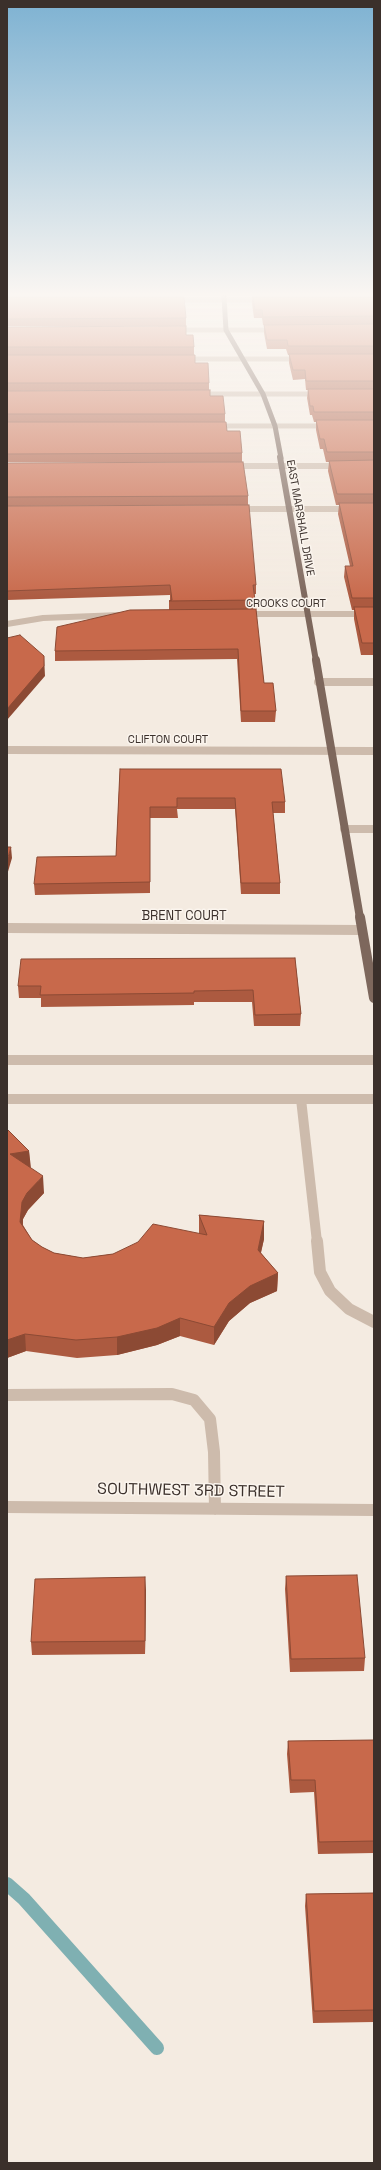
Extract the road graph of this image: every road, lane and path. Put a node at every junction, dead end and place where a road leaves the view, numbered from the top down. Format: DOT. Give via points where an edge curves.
graph roads {
  1 [pos="265,398"];
  2 [pos="204,426"];
  3 [pos="275,426"];
  4 [pos="336,426"];
  5 [pos="226,466"];
  6 [pos="281,466"];
  7 [pos="351,466"];
  8 [pos="289,509"];
  9 [pos="374,509"];
  10 [pos="226,510"];
  11 [pos="235,614"];
  12 [pos="307,614"];
  13 [pos="374,614"];
  14 [pos="125,615"];
  15 [pos="7,624"];
  16 [pos="318,682"];
  17 [pos="374,682"];
  18 [pos="7,750"];
  19 [pos="374,751"];
  20 [pos="330,752"];
  21 [pos="344,829"];
  22 [pos="374,829"];
  23 [pos="7,928"];
  24 [pos="362,930"];
  25 [pos="372,979"];
  26 [pos="374,998"];
  27 [pos="7,1060"];
  28 [pos="374,1060"];
  29 [pos="7,1099"];
  30 [pos="301,1099"];
  31 [pos="374,1099"];
  32 [pos="374,1322"];
  33 [pos="7,1395"];
  34 [pos="7,1507"];
  35 [pos="215,1509"];
  36 [pos="374,1510"];
  1 -- 3 [label="main road, EAST MARSHALL DRIVE"];
  2 -- 3 [label="street"];
  3 -- 4 [label="street"];
  3 -- 6 [label="main road, EAST MARSHALL DRIVE"];
  5 -- 6 [label="street"];
  6 -- 7 [label="street"];
  6 -- 8 [label="main road, EAST MARSHALL DRIVE"];
  8 -- 9 [label="street"];
  8 -- 10 [label="street"];
  8 -- 12 [label="main road, EAST MARSHALL DRIVE"];
  11 -- 12 [label="street, CROOKS COURT"];
  12 -- 13 [label="street, CROOKS COURT"];
  12 -- 16 [label="main road, EAST MARSHALL DRIVE"];
  14 -- 15 [label="street" via="43,618"];
  16 -- 17 [label="street"];
  16 -- 20 [label="main road, EAST MARSHALL DRIVE"];
  18 -- 20 [label="street, CLIFTON COURT"];
  19 -- 20 [label="street, CLIFTON COURT"];
  20 -- 21 [label="main road, EAST MARSHALL DRIVE"];
  21 -- 22 [label="street"];
  21 -- 24 [label="main road, EAST MARSHALL DRIVE"];
  23 -- 24 [label="street, BRENT COURT"];
  24 -- 25 [label="main road, EAST MARSHALL DRIVE"];
  25 -- 26 [label="main road, EAST MARSHALL DRIVE"];
  27 -- 28 [label="street"];
  29 -- 30 [label="street"];
  30 -- 31 [label="street"];
  30 -- 32 [label="street" via="320,1272 330,1291 349,1309"];
  33 -- 35 [label="street" via="172,1394 194,1400 210,1419 214,1452"];
  34 -- 35 [label="street, SOUTHWEST 3RD STREET"];
  35 -- 36 [label="street, SOUTHWEST 3RD STREET"];
}
